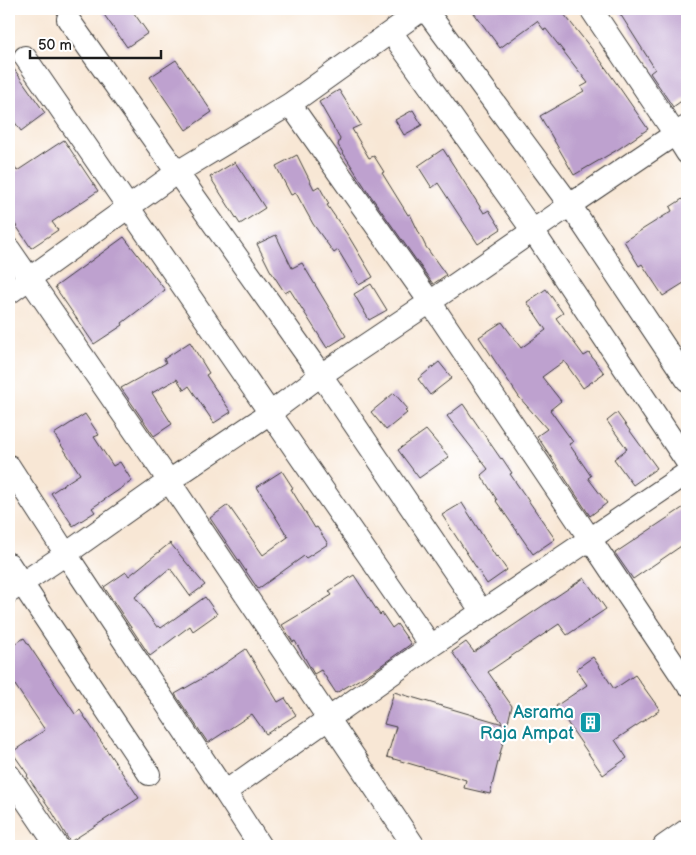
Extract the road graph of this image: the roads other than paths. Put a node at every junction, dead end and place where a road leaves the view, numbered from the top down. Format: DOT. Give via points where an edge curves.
graph roads {
  1 [pos="424,9"];
  2 [pos="591,9"];
  3 [pos="68,19"];
  4 [pos="391,32"];
  5 [pos="25,57"];
  6 [pos="290,104"];
  7 [pos="681,130"];
  8 [pos="687,153"];
  9 [pos="176,172"];
  10 [pos="570,205"];
  11 [pos="127,207"];
  12 [pos="533,231"];
  13 [pos="9,249"];
  14 [pos="30,278"];
  15 [pos="9,292"];
  16 [pos="430,302"];
  17 [pos="321,375"];
  18 [pos="687,380"];
  19 [pos="270,413"];
  20 [pos="687,462"];
  21 [pos="9,466"];
  22 [pos="687,473"];
  23 [pos="169,481"];
  24 [pos="590,539"];
  25 [pos="66,554"];
  26 [pos="9,564"];
  27 [pos="15,587"];
  28 [pos="482,612"];
  29 [pos="432,646"];
  30 [pos="687,684"];
  31 [pos="328,719"];
  32 [pos="148,774"];
  33 [pos="9,775"];
  34 [pos="225,792"];
  35 [pos="687,830"];
  36 [pos="57,846"];
  37 [pos="260,846"];
  38 [pos="414,846"];
  39 [pos="664,846"];
  1 -- 4 [label="street"];
  1 -- 10 [label="street"];
  2 -- 7 [label="street"];
  3 -- 9 [label="street"];
  4 -- 6 [label="street"];
  4 -- 12 [label="street"];
  5 -- 11 [label="street"];
  6 -- 9 [label="street"];
  6 -- 16 [label="street"];
  7 -- 8 [label="street"];
  7 -- 10 [label="street"];
  9 -- 11 [label="street"];
  9 -- 17 [label="street"];
  10 -- 12 [label="street"];
  10 -- 18 [label="street"];
  11 -- 14 [label="street"];
  11 -- 19 [label="street"];
  12 -- 16 [label="street"];
  12 -- 20 [label="street"];
  13 -- 14 [label="street"];
  14 -- 15 [label="street"];
  14 -- 23 [label="street"];
  16 -- 17 [label="street"];
  16 -- 24 [label="street"];
  17 -- 19 [label="street"];
  17 -- 28 [label="street"];
  19 -- 23 [label="street"];
  19 -- 29 [label="street"];
  21 -- 25 [label="street"];
  22 -- 24 [label="street"];
  23 -- 25 [label="street"];
  23 -- 31 [label="street"];
  24 -- 28 [label="street"];
  24 -- 30 [label="street"];
  25 -- 27 [label="street"];
  25 -- 34 [label="street"];
  26 -- 27 [label="street"];
  27 -- 32 [label="street"];
  28 -- 29 [label="street"];
  29 -- 31 [label="street"];
  31 -- 34 [label="street"];
  31 -- 38 [label="street"];
  33 -- 36 [label="street"];
  34 -- 37 [label="street"];
  35 -- 39 [label="street"];
}
